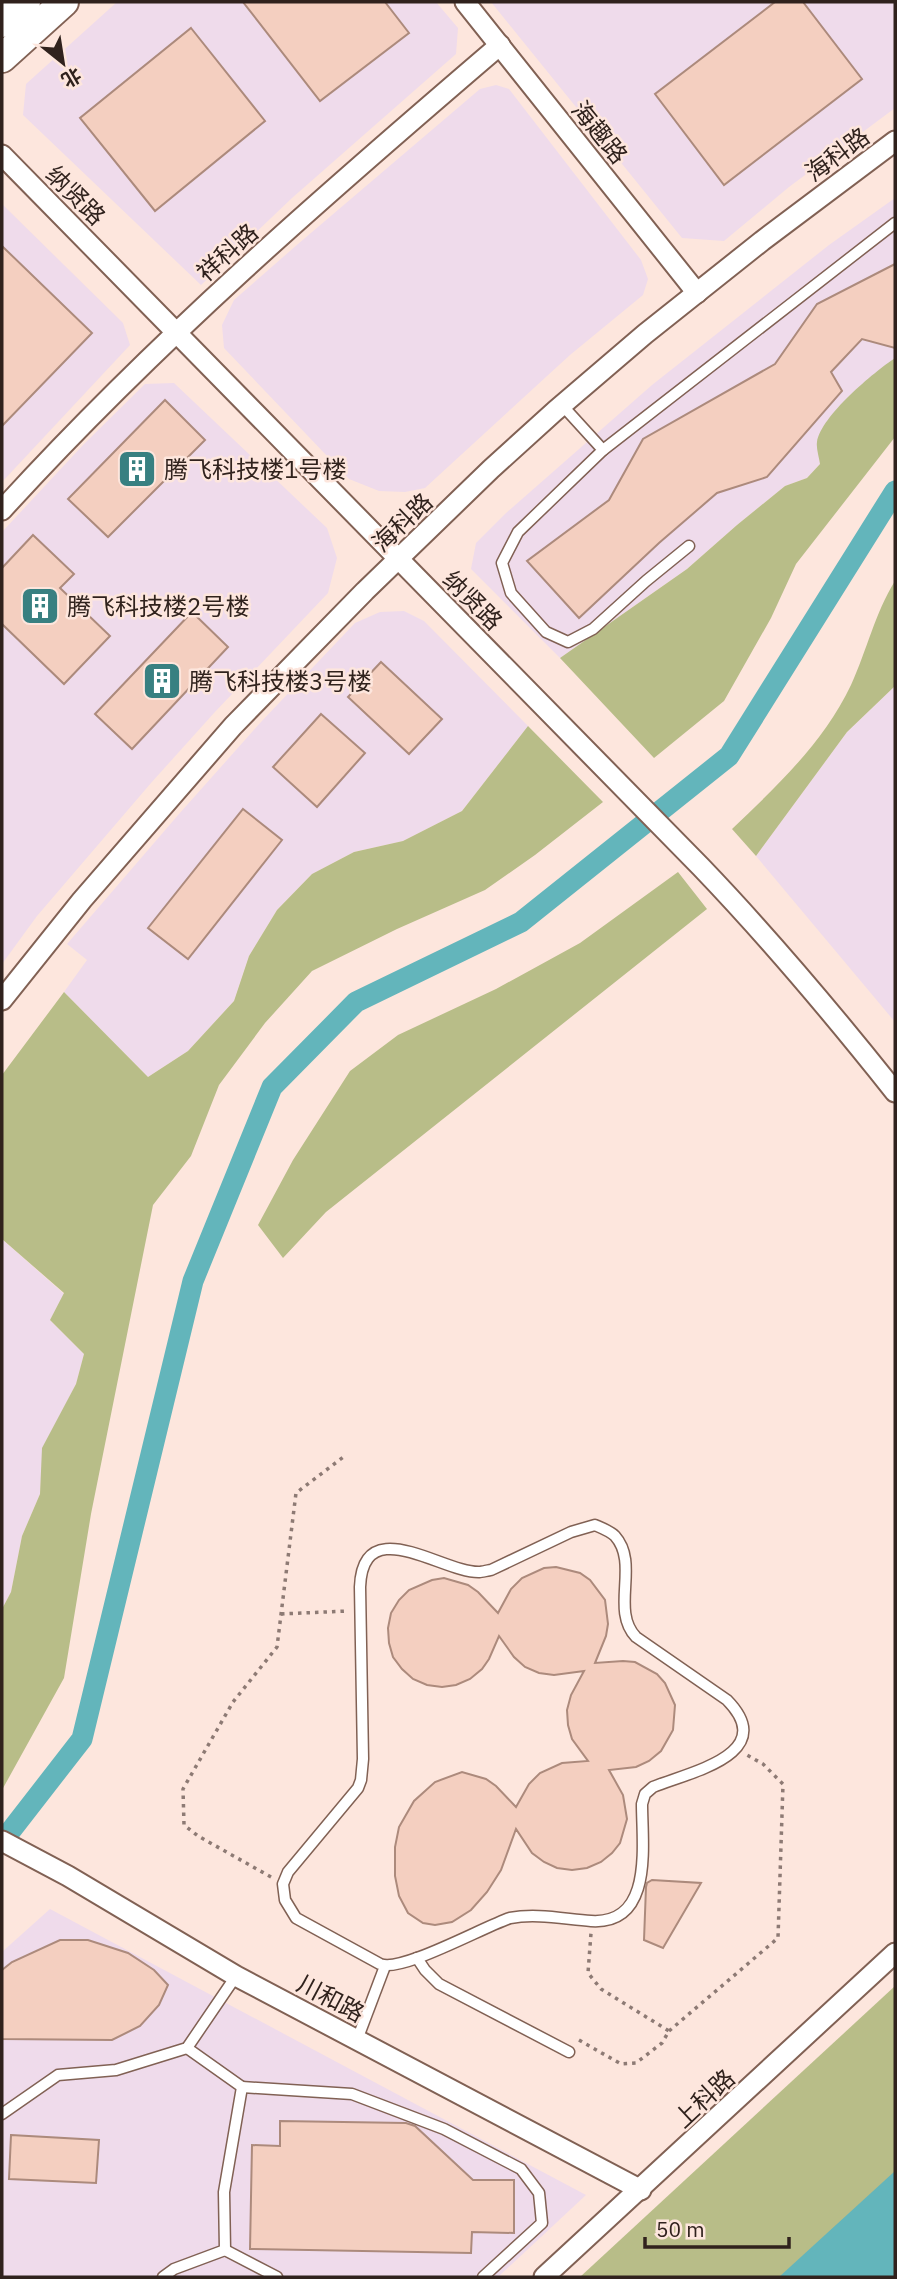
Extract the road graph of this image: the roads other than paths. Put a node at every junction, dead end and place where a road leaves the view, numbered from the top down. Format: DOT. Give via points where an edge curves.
graph roads {
  1 [pos="26,2"];
  2 [pos="64,2"];
  3 [pos="465,2"];
  4 [pos="2,23"];
  5 [pos="500,46"];
  6 [pos="2,58"];
  7 [pos="895,141"];
  8 [pos="2,155"];
  9 [pos="895,223"];
  10 [pos="697,293"];
  11 [pos="176,332"];
  12 [pos="562,405"];
  13 [pos="603,450"];
  14 [pos="2,510"];
  15 [pos="689,547"];
  16 [pos="399,559"];
  17 [pos="2,1000"];
  18 [pos="895,1092"];
  19 [pos="2,1841"];
  20 [pos="895,1952"];
  21 [pos="417,1958"];
  22 [pos="385,1966"];
  23 [pos="236,1976"];
  24 [pos="357,2040"];
  25 [pos="187,2048"];
  26 [pos="569,2052"];
  27 [pos="242,2087"];
  28 [pos="2,2114"];
  29 [pos="641,2190"];
  30 [pos="225,2250"];
  31 [pos="163,2277"];
  32 [pos="277,2277"];
  33 [pos="483,2277"];
  34 [pos="544,2277"];
  1 -- 4 [label="street"];
  2 -- 6 [label="street"];
  3 -- 5 [label="street, 海趣路"];
  5 -- 10 [label="street, 海趣路"];
  5 -- 11 [label="street, 祥科路"];
  7 -- 10 [label="street, 海科路"];
  8 -- 11 [label="street, 纳贤路"];
  9 -- 13 [label="lane"];
  10 -- 12 [label="street, 海科路"];
  11 -- 14 [label="street, 祥科路"];
  11 -- 16 [label="street, 纳贤路"];
  12 -- 13 [label="lane"];
  12 -- 16 [label="street, 海科路"];
  13 -- 15 [label="lane" via="518,532 502,563 512,593 546,632 568,642 593,629"];
  16 -- 17 [label="street, 海科路" via="233,726"];
  16 -- 18 [label="street, 纳贤路" via="762,930"];
  19 -- 23 [label="street, 川和路"];
  20 -- 29 [label="street, 上科路"];
  21 -- 22 [label="lane"];
  21 -- 22 [label="lane" via="510,1918 591,1921 622,1913 639,1890 645,1794 728,1757 744,1730 739,1713 727,1700 628,1629 624,1558 614,1535 595,1525 481,1573 393,1548 373,1554 363,1570 361,1780 283,1884 285,1900 296,1918"];
  21 -- 26 [label="lane" via="439,1984"];
  22 -- 24 [label="lane"];
  23 -- 24 [label="street, 川和路"];
  23 -- 25 [label="lane"];
  24 -- 29 [label="street, 川和路"];
  25 -- 27 [label="lane"];
  25 -- 28 [label="lane" via="116,2070 58,2075"];
  27 -- 30 [label="lane" via="224,2192"];
  27 -- 33 [label="lane" via="352,2094 444,2129 521,2169 539,2193 542,2223"];
  29 -- 34 [label="street, 上科路"];
  30 -- 31 [label="lane"];
  30 -- 32 [label="lane"];
}
